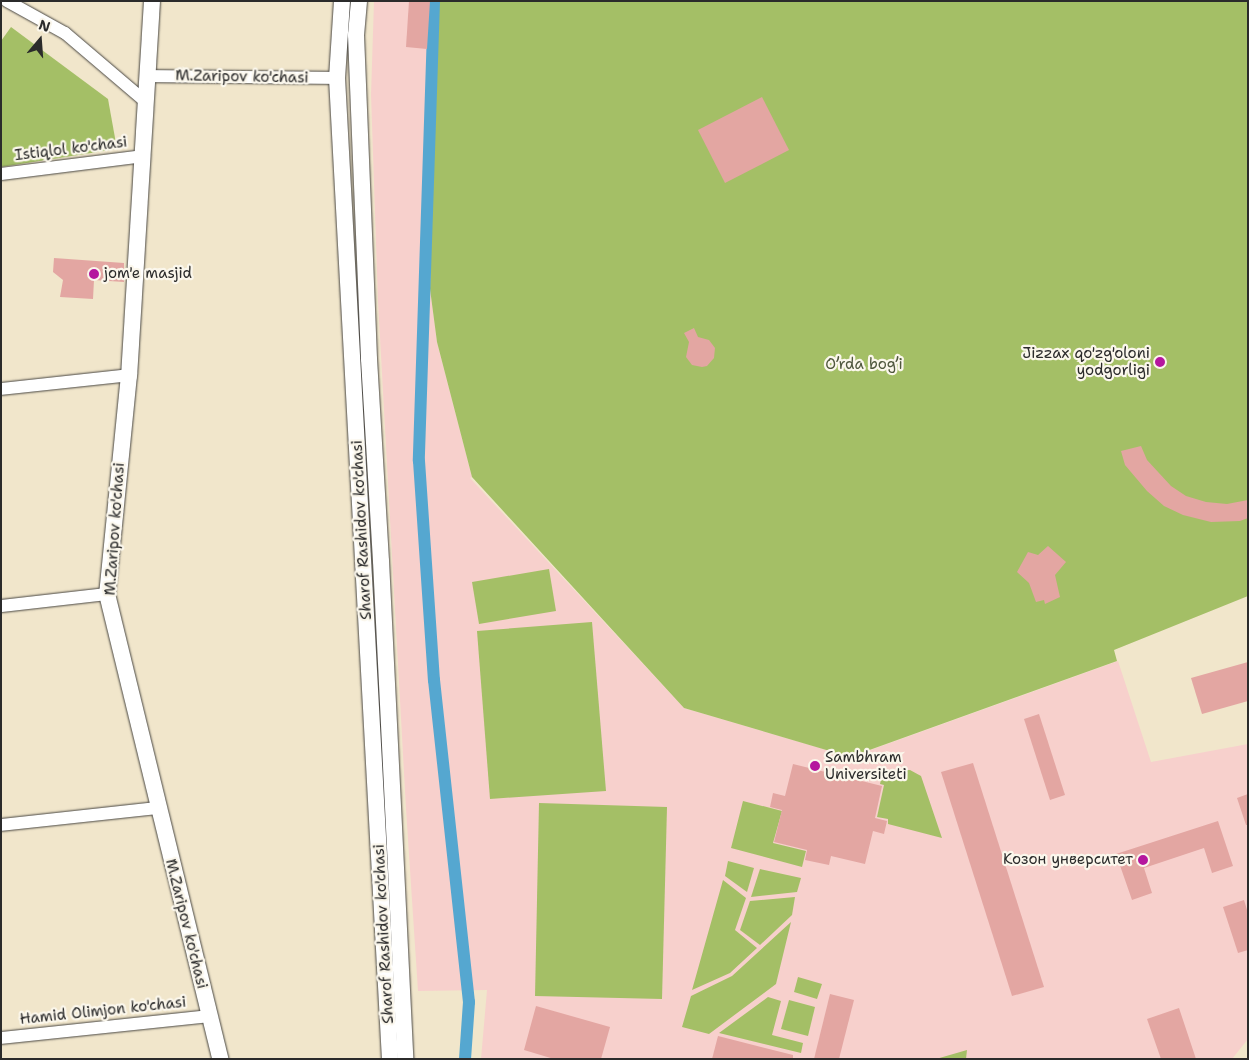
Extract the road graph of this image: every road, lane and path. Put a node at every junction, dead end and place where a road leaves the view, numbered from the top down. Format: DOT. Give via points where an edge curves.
graph roads {
  1 [pos="7,1"];
  2 [pos="152,1"];
  3 [pos="342,1"];
  4 [pos="359,1"];
  5 [pos="147,76"];
  6 [pos="337,78"];
  7 [pos="357,78"];
  8 [pos="146,102"];
  9 [pos="144,156"];
  10 [pos="1,174"];
  11 [pos="129,375"];
  12 [pos="1,389"];
  13 [pos="107,594"];
  14 [pos="1,606"];
  15 [pos="158,808"];
  16 [pos="1,825"];
  17 [pos="209,1016"];
  18 [pos="1,1038"];
  19 [pos="220,1059"];
  20 [pos="390,1059"];
  21 [pos="405,1059"];
  1 -- 8 [label="street" via="66,33"];
  2 -- 5 [label="street, M.Zaripov ko'chasi"];
  3 -- 6 [label="street, Sharof Rashidov ko'chasi"];
  4 -- 7 [label="street"];
  5 -- 6 [label="street, M.Zaripov ko'chasi"];
  5 -- 8 [label="street, M.Zaripov ko'chasi"];
  6 -- 7 [label="street"];
  6 -- 20 [label="street, Sharof Rashidov ko'chasi"];
  7 -- 21 [label="street"];
  8 -- 9 [label="street, M.Zaripov ko'chasi"];
  9 -- 10 [label="street, Istiqlol ko'chasi"];
  9 -- 11 [label="street, M.Zaripov ko'chasi"];
  11 -- 12 [label="street"];
  11 -- 13 [label="street, M.Zaripov ko'chasi"];
  13 -- 14 [label="street"];
  13 -- 15 [label="street, M.Zaripov ko'chasi"];
  15 -- 16 [label="street"];
  15 -- 17 [label="street, M.Zaripov ko'chasi"];
  17 -- 18 [label="street, Hamid Olimjon ko'chasi"];
  17 -- 19 [label="street, M.Zaripov ko'chasi"];
}
